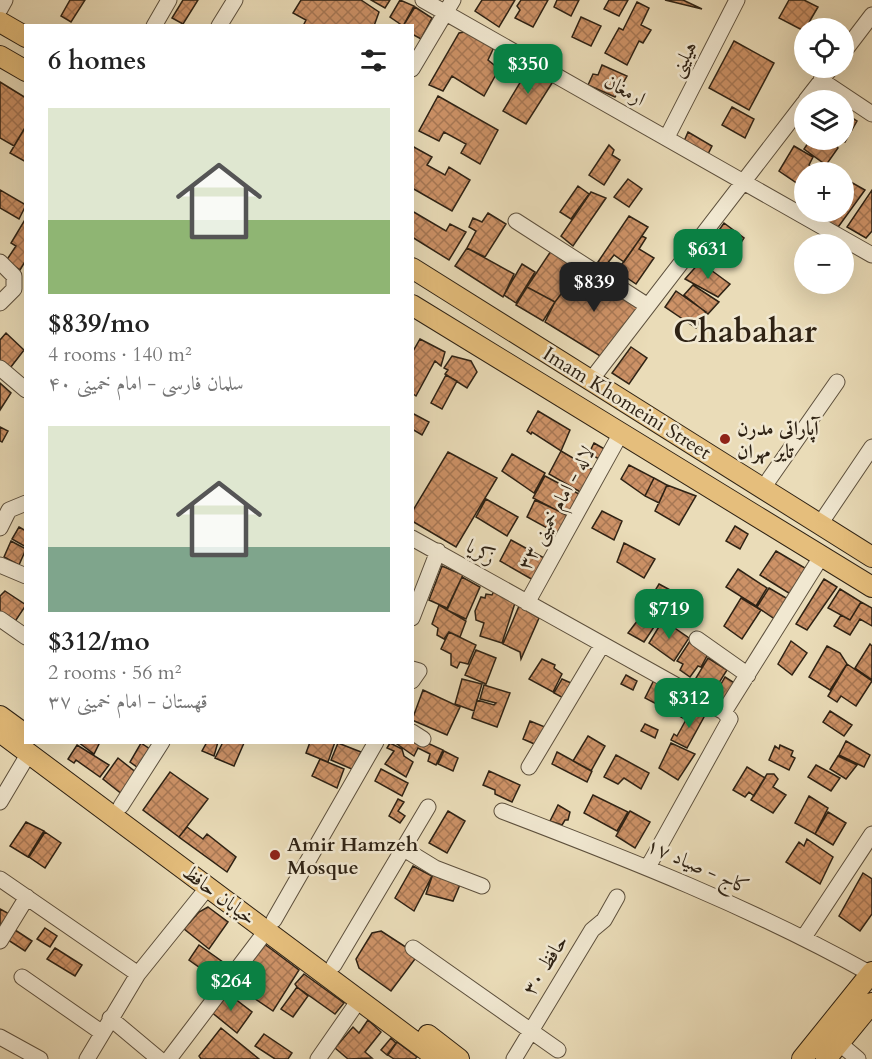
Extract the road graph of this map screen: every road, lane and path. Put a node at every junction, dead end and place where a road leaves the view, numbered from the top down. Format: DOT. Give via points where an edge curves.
graph roads {
  1 [pos="5,0"];
  2 [pos="169,0"];
  3 [pos="235,0"];
  4 [pos="423,0"];
  5 [pos="737,0"];
  6 [pos="449,6"];
  7 [pos="0,9"];
  8 [pos="872,15"];
  9 [pos="0,22"];
  10 [pos="155,24"];
  11 [pos="220,24"];
  12 [pos="24,36"];
  13 [pos="854,38"];
  14 [pos="0,56"];
  15 [pos="414,66"];
  16 [pos="24,70"];
  17 [pos="821,80"];
  18 [pos="814,90"];
  19 [pos="872,114"];
  20 [pos="794,116"];
  21 [pos="667,137"];
  22 [pos="744,180"];
  23 [pos="516,221"];
  24 [pos="872,255"];
  25 [pos="0,262"];
  26 [pos="414,269"];
  27 [pos="453,293"];
  28 [pos="0,303"];
  29 [pos="414,306"];
  30 [pos="648,306"];
  31 [pos="436,320"];
  32 [pos="0,368"];
  33 [pos="591,380"];
  34 [pos="837,382"];
  35 [pos="24,388"];
  36 [pos="621,433"];
  37 [pos="872,447"];
  38 [pos="763,488"];
  39 [pos="24,504"];
  40 [pos="819,524"];
  41 [pos="0,528"];
  42 [pos="414,539"];
  43 [pos="438,551"];
  44 [pos="872,556"];
  45 [pos="821,557"];
  46 [pos="0,565"];
  47 [pos="24,575"];
  48 [pos="872,587"];
  49 [pos="527,603"];
  50 [pos="414,613"];
  51 [pos="0,619"];
  52 [pos="24,636"];
  53 [pos="697,639"];
  54 [pos="602,645"];
  55 [pos="748,675"];
  56 [pos="724,712"];
  57 [pos="0,716"];
  58 [pos="0,732"];
  59 [pos="24,738"];
  60 [pos="24,742"];
  61 [pos="30,744"];
  62 [pos="161,744"];
  63 [pos="374,744"];
  64 [pos="529,767"];
  65 [pos="0,802"];
  66 [pos="121,806"];
  67 [pos="428,807"];
  68 [pos="502,811"];
  69 [pos="872,834"];
  70 [pos="404,849"];
  71 [pos="648,867"];
  72 [pos="0,879"];
  73 [pos="482,886"];
  74 [pos="208,887"];
  75 [pos="27,897"];
  76 [pos="617,897"];
  77 [pos="270,926"];
  78 [pos="804,937"];
  79 [pos="0,942"];
  80 [pos="413,948"];
  81 [pos="333,965"];
  82 [pos="871,973"];
  83 [pos="138,974"];
  84 [pos="22,977"];
  85 [pos="359,1000"];
  86 [pos="872,1002"];
  87 [pos="110,1018"];
  88 [pos="531,1029"];
  89 [pos="101,1032"];
  90 [pos="0,1037"];
  91 [pos="839,1043"];
  92 [pos="558,1050"];
  93 [pos="40,1059"];
  94 [pos="87,1059"];
  95 [pos="159,1059"];
  96 [pos="169,1059"];
  97 [pos="318,1059"];
  98 [pos="438,1059"];
  99 [pos="459,1059"];
  100 [pos="514,1059"];
  101 [pos="802,1059"];
  102 [pos="826,1059"];
  103 [pos="858,1059"];
  1 -- 7 [label="street"];
  2 -- 10 [label="street"];
  3 -- 11 [label="street"];
  4 -- 6 [label="street, ارمغان"];
  5 -- 21 [label="street, هیلینی"];
  6 -- 15 [label="street"];
  6 -- 21 [label="street, ارمغان"];
  8 -- 13 [label="street"];
  9 -- 12 [label="main road"];
  14 -- 16 [label="main road"];
  17 -- 18 [label="street"];
  17 -- 19 [label="street"];
  20 -- 22 [label="street"];
  21 -- 22 [label="street, ارمغان"];
  22 -- 24 [label="street, ارمغان"];
  22 -- 30 [label="street"];
  23 -- 30 [label="street"];
  25 -- 28 [label="street" via="14,276 14,289"];
  26 -- 27 [label="main road, Imam Khomeini Street"];
  27 -- 31 [label="main road"];
  27 -- 33 [label="main road, Imam Khomeini Street"];
  29 -- 31 [label="main road, Imam Khomeini Street"];
  30 -- 33 [label="street"];
  31 -- 36 [label="main road, Imam Khomeini Street"];
  32 -- 35 [label="street"];
  33 -- 38 [label="main road, Imam Khomeini Street"];
  34 -- 38 [label="street"];
  36 -- 45 [label="main road, Imam Khomeini Street"];
  36 -- 49 [label="street, لاله - امام خمینی ۳۳"];
  37 -- 40 [label="street"];
  38 -- 40 [label="main road, Imam Khomeini Street"];
  39 -- 41 [label="street" via="9,510"];
  40 -- 44 [label="main road, Imam Khomeini Street"];
  42 -- 43 [label="street, زکریا"];
  43 -- 49 [label="street, زکریا"];
  43 -- 50 [label="street"];
  45 -- 48 [label="main road, Imam Khomeini Street"];
  45 -- 55 [label="street"];
  46 -- 47 [label="street"];
  49 -- 54 [label="street, زکریا"];
  51 -- 52 [label="street"];
  53 -- 55 [label="street"];
  54 -- 56 [label="street, زکریا"];
  54 -- 64 [label="street"];
  55 -- 56 [label="street"];
  56 -- 71 [label="street" via="730,719"];
  57 -- 59 [label="main road, خیابان حافظ"];
  58 -- 60 [label="main road, خیابان حافظ"];
  61 -- 65 [label="street"];
  61 -- 66 [label="main road, خیابان حافظ"];
  61 -- 74 [label="main road, خیابان حافظ"];
  62 -- 66 [label="street"];
  63 -- 77 [label="street"];
  66 -- 77 [label="main road, خیابان حافظ"];
  67 -- 70 [label="street"];
  68 -- 71 [label="street, کاج - صیاد ۱۷"];
  69 -- 78 [label="street"];
  70 -- 73 [label="street" via="435,868"];
  70 -- 81 [label="street"];
  71 -- 78 [label="street, کاج - صیاد ۱۷"];
  72 -- 75 [label="street"];
  74 -- 77 [label="main road, خیابان حافظ"];
  74 -- 83 [label="street"];
  75 -- 79 [label="street"];
  75 -- 83 [label="street"];
  76 -- 88 [label="street, حافظ ۳۰"];
  77 -- 81 [label="main road, خیابان حافظ"];
  77 -- 85 [label="main road, خیابان حافظ"];
  77 -- 96 [label="street"];
  78 -- 82 [label="street, کاج - صیاد ۱۷"];
  80 -- 88 [label="street"];
  81 -- 99 [label="main road, خیابان حافظ"];
  82 -- 101 [label="main road"];
  83 -- 87 [label="street"];
  84 -- 89 [label="street"];
  85 -- 97 [label="street"];
  85 -- 98 [label="main road, خیابان حافظ"];
  86 -- 91 [label="main road"];
  87 -- 89 [label="street"];
  87 -- 95 [label="street"];
  88 -- 92 [label="street"];
  88 -- 100 [label="street, حافظ ۳۰"];
  89 -- 94 [label="street"];
  90 -- 93 [label="street"];
  91 -- 102 [label="main road"];
  91 -- 103 [label="street"];
}
